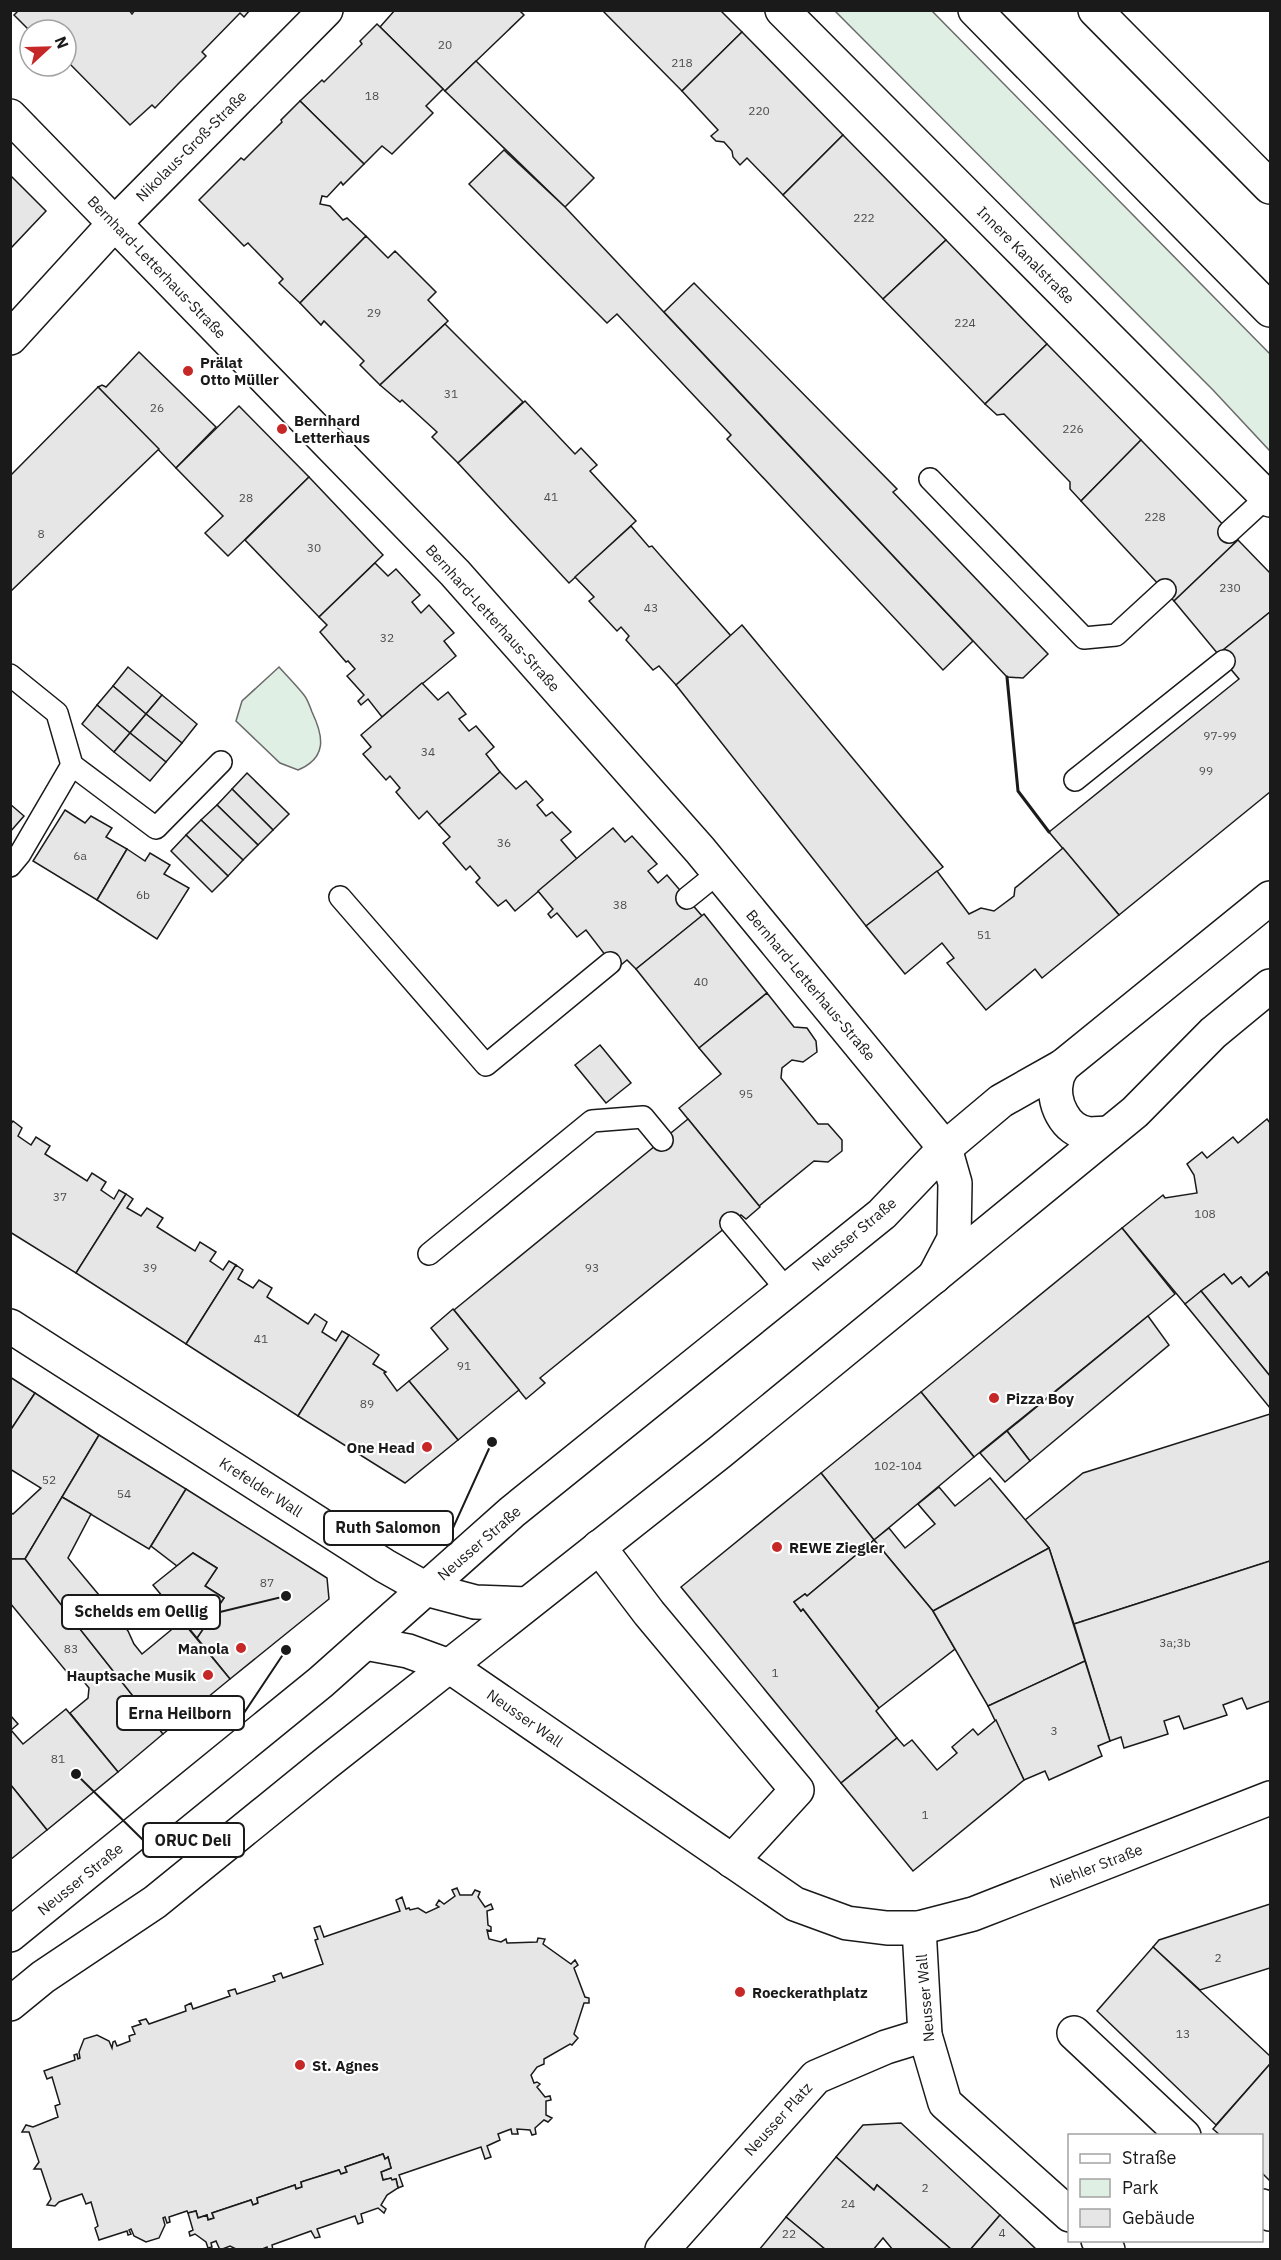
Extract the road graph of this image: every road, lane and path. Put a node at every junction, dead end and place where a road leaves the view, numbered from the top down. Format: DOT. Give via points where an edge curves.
graph roads {
  1 [pos="326,10"];
  2 [pos="782,10"];
  3 [pos="975,10"];
  4 [pos="1095,10"];
  5 [pos="10,116"];
  6 [pos="1270,187"];
  7 [pos="115,223"];
  8 [pos="1270,310"];
  9 [pos="10,338"];
  10 [pos="930,479"];
  11 [pos="1269,499"];
  12 [pos="1229,532"];
  13 [pos="1165,590"];
  14 [pos="1224,661"];
  15 [pos="10,675"];
  16 [pos="221,762"];
  17 [pos="72,765"];
  18 [pos="1075,780"];
  19 [pos="10,866"];
  20 [pos="718,873"];
  21 [pos="340,897"];
  22 [pos="687,898"];
  23 [pos="1270,898"];
  24 [pos="610,963"];
  25 [pos="1270,986"];
  26 [pos="1063,1066"];
  27 [pos="1109,1133"];
  28 [pos="662,1140"];
  29 [pos="945,1148"];
  30 [pos="731,1223"];
  31 [pos="429,1254"];
  32 [pos="934,1277"];
  33 [pos="787,1290"];
  34 [pos="10,1326"];
  35 [pos="599,1547"];
  36 [pos="426,1589"];
  37 [pos="527,1604"];
  38 [pos="365,1644"];
  39 [pos="449,1666"];
  40 [pos="1270,1798"];
  41 [pos="732,1861"];
  42 [pos="919,1928"];
  43 [pos="10,1935"];
  44 [pos="10,2004"];
  45 [pos="1074,2033"];
  46 [pos="925,2035"];
  47 [pos="1182,2134"];
  48 [pos="1068,2213"];
  49 [pos="662,2250"];
  1 -- 7 [label="street, Nikolaus-Groß-Straße"];
  2 -- 11 [label="street, Innere Kanalstraße"];
  3 -- 8 [label="street"];
  4 -- 6 [label="street"];
  5 -- 7 [label="street, Bernhard-Letterhaus-Straße"];
  7 -- 9 [label="street, Nikolaus-Groß-Straße"];
  7 -- 20 [label="street, Bernhard-Letterhaus-Straße" via="455,573"];
  10 -- 13 [label="lane" via="1084,638 1116,635"];
  11 -- 12 [label="lane"];
  14 -- 18 [label="lane"];
  15 -- 17 [label="lane" via="57,713"];
  16 -- 17 [label="lane" via="156,828"];
  17 -- 19 [label="lane"];
  20 -- 22 [label="lane"];
  20 -- 29 [label="street, Bernhard-Letterhaus-Straße"];
  21 -- 24 [label="lane" via="486,1065"];
  23 -- 26 [label="street, Neusser Straße"];
  25 -- 27 [label="street" via="1213,1033"];
  26 -- 27 [label="street" via="1056,1080 1056,1101 1062,1115 1074,1128 1088,1134"];
  26 -- 29 [label="street, Neusser Straße" via="1001,1101"];
  27 -- 32 [label="street"];
  28 -- 31 [label="lane" via="644,1117 592,1120"];
  29 -- 32 [label="street" via="955,1183 954,1239"];
  29 -- 33 [label="street, Neusser Straße" via="882,1214"];
  30 -- 33 [label="lane"];
  32 -- 35 [label="street"];
  33 -- 36 [label="street, Neusser Straße" via="512,1512"];
  34 -- 36 [label="street, Krefelder Wall"];
  35 -- 37 [label="street"];
  35 -- 41 [label="street" via="797,1790"];
  36 -- 37 [label="street, Krefelder Wall" via="475,1602"];
  36 -- 38 [label="street, Neusser Straße"];
  37 -- 39 [label="street"];
  38 -- 39 [label="street, Neusser Wall" via="408,1651"];
  38 -- 43 [label="street, Neusser Straße"];
  39 -- 41 [label="street, Neusser Wall"];
  39 -- 44 [label="street" via="154,1902"];
  40 -- 42 [label="street, Niehler Straße" via="973,1914"];
  41 -- 42 [label="street, Neusser Wall" via="795,1904 846,1923"];
  42 -- 46 [label="street, Neusser Wall"];
  45 -- 47 [label="street"];
  46 -- 48 [label="street, Neusser Wall" via="945,2103"];
  46 -- 49 [label="street, Neusser Platz" via="816,2077"];
}
